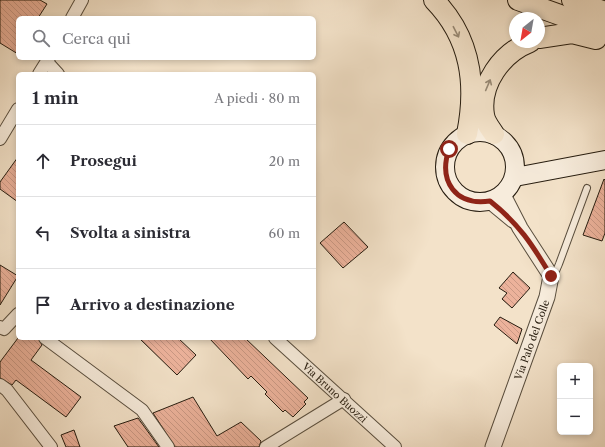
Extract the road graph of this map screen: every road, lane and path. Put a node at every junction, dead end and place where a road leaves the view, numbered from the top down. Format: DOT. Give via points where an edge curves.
graph roads {
  1 [pos="82,0"];
  2 [pos="434,0"];
  3 [pos="518,0"];
  4 [pos="572,0"];
  5 [pos="605,12"];
  6 [pos="73,16"];
  7 [pos="605,31"];
  8 [pos="545,37"];
  9 [pos="605,42"];
  10 [pos="515,48"];
  11 [pos="48,60"];
  12 [pos="41,72"];
  13 [pos="57,72"];
  14 [pos="16,112"];
  15 [pos="467,134"];
  16 [pos="494,134"];
  17 [pos="0,139"];
  18 [pos="515,159"];
  19 [pos="605,160"];
  20 [pos="574,165"];
  21 [pos="515,177"];
  22 [pos="587,188"];
  23 [pos="497,198"];
  24 [pos="551,276"];
  25 [pos="16,317"];
  26 [pos="0,327"];
  27 [pos="48,340"];
  28 [pos="277,340"];
  29 [pos="0,385"];
  30 [pos="344,399"];
  31 [pos="51,447"];
  32 [pos="168,447"];
  33 [pos="266,447"];
  34 [pos="395,447"];
  35 [pos="493,447"];
  1 -- 6 [label="street"];
  2 -- 15 [label="main road, one-way" via="453,24 470,70 473,97"];
  3 -- 7 [label="main road"];
  4 -- 5 [label="main road"];
  8 -- 9 [label="main road" via="572,33"];
  16 -- 10 [label="main road, one-way" via="484,116 484,96 499,64"];
  11 -- 12 [label="street"];
  11 -- 13 [label="street"];
  14 -- 17 [label="street"];
  15 -- 16 [label="main road" via="483,131"];
  15 -- 23 [label="main road" via="449,149 445,161 445,173 449,184 456,194 467,200 479,203"];
  16 -- 18 [label="main road" via="504,140"];
  18 -- 20 [label="main road"];
  18 -- 21 [label="main road"];
  19 -- 20 [label="main road"];
  20 -- 21 [label="main road"];
  21 -- 23 [label="main road" via="510,187"];
  22 -- 24 [label="lane, Via Palo del Colle" via="559,264"];
  23 -- 24 [label="street"];
  24 -- 35 [label="street, Via Palo del Colle" via="547,297"];
  25 -- 26 [label="street" via="4,329"];
  27 -- 32 [label="street" via="142,410"];
  28 -- 30 [label="street, Via Bruno Buozzi"];
  29 -- 31 [label="street" via="7,390"];
  30 -- 33 [label="street"];
  30 -- 34 [label="street, Via Bruno Buozzi"];
}
